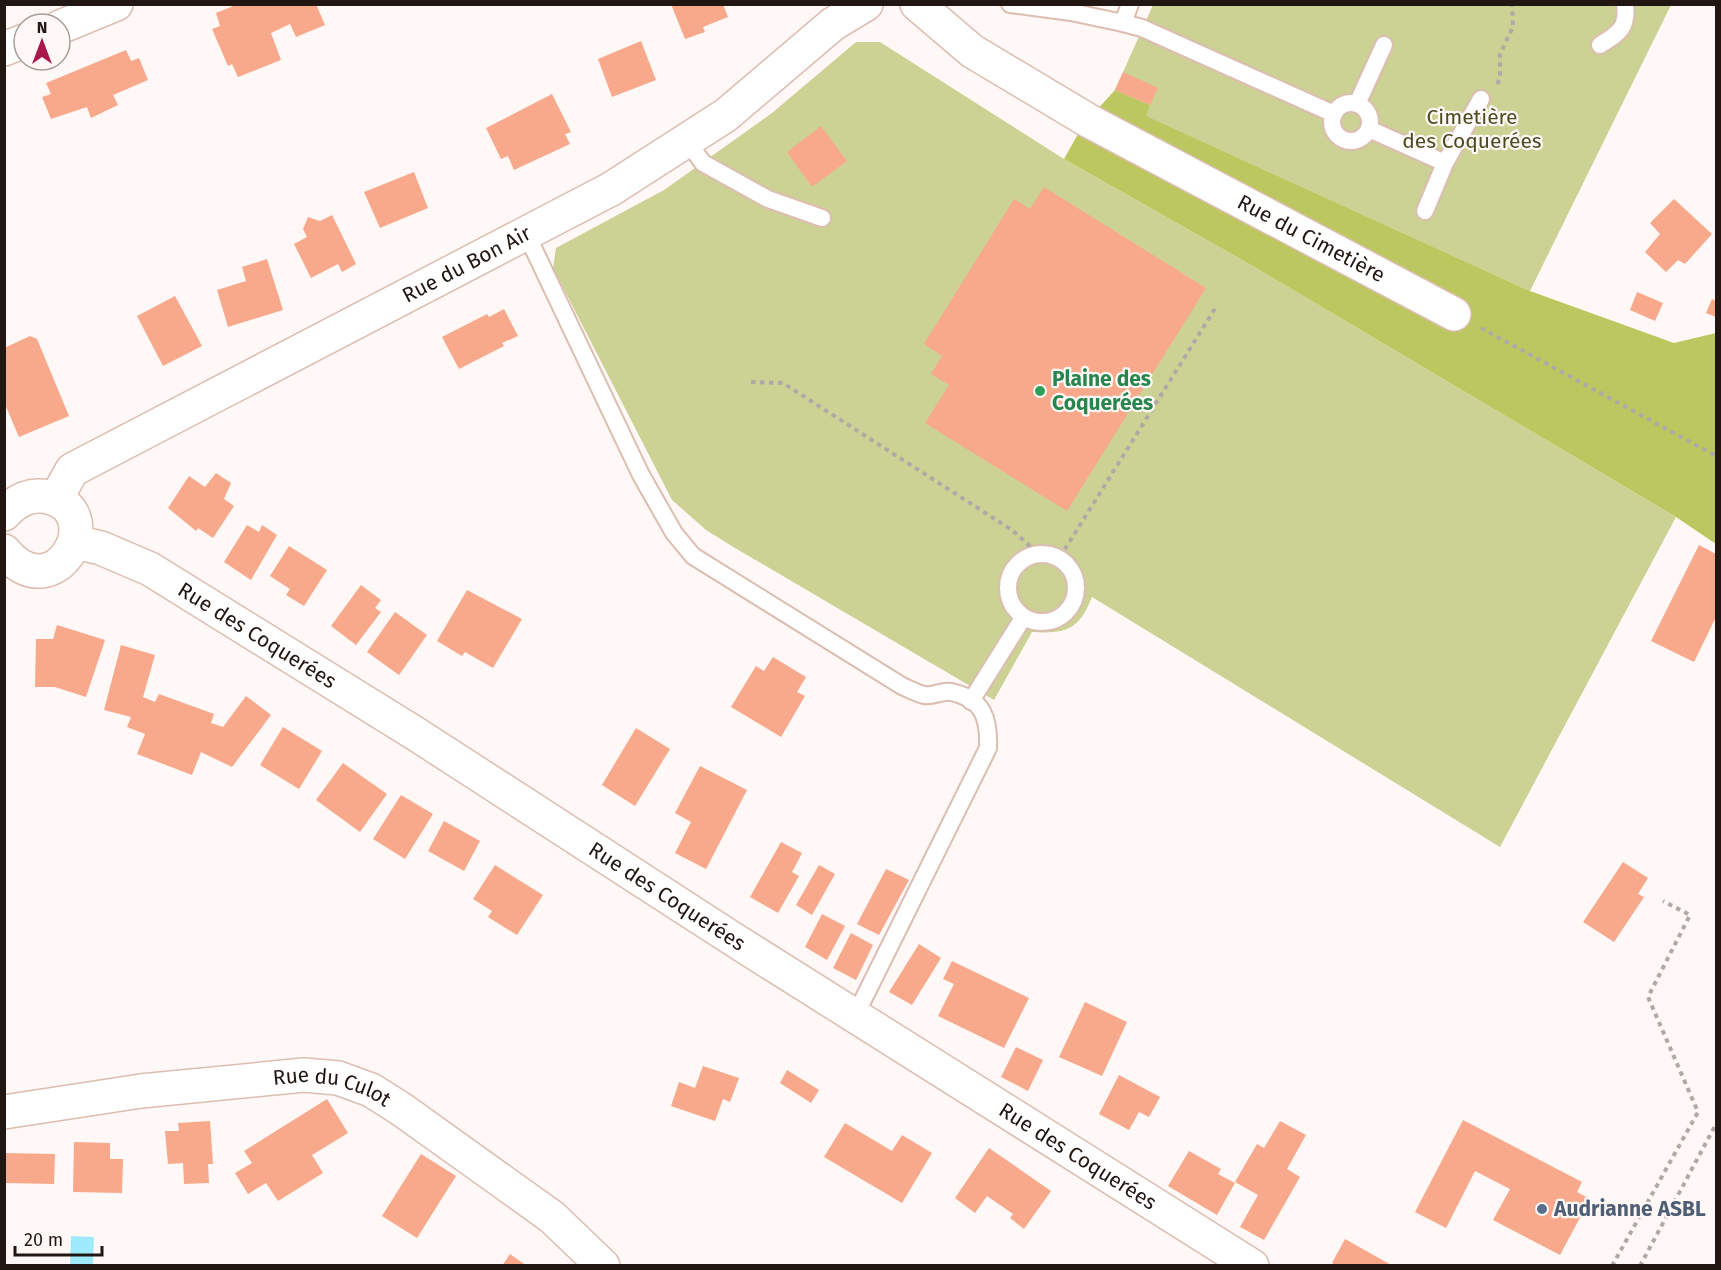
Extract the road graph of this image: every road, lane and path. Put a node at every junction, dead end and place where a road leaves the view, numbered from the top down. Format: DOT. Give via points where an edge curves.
graph roads {
  1 [pos="116,4"];
  2 [pos="866,4"];
  3 [pos="917,4"];
  4 [pos="1010,4"];
  5 [pos="1130,4"];
  6 [pos="1512,4"];
  7 [pos="1625,4"];
  8 [pos="72,22"];
  9 [pos="1123,23"];
  10 [pos="1384,45"];
  11 [pos="1600,45"];
  12 [pos="1481,99"];
  13 [pos="1357,104"];
  14 [pos="1334,114"];
  15 [pos="1369,129"];
  16 [pos="686,140"];
  17 [pos="1445,163"];
  18 [pos="1425,211"];
  19 [pos="822,218"];
  20 [pos="526,233"];
  21 [pos="1216,306"];
  22 [pos="1454,314"];
  23 [pos="751,382"];
  24 [pos="1716,456"];
  25 [pos="56,499"];
  26 [pos="4,514"];
  27 [pos="75,542"];
  28 [pos="1038,553"];
  29 [pos="1060,557"];
  30 [pos="8,560"];
  31 [pos="1023,618"];
  32 [pos="971,701"];
  33 [pos="1663,901"];
  34 [pos="856,1014"];
  35 [pos="4,1112"];
  36 [pos="1716,1124"];
  37 [pos="603,1266"];
  38 [pos="1252,1266"];
  39 [pos="1612,1266"];
  40 [pos="1640,1266"];
  1 -- 8 [label="street"];
  2 -- 16 [label="street, Rue du Bon Air" via="833,24 726,115"];
  3 -- 22 [label="street, Rue du Cimetière" via="972,51 1089,121"];
  4 -- 9 [label="lane"];
  5 -- 9 [label="lane"];
  6 -- 12 [label="path" via="1513,27 1500,54 1500,79 1494,90"];
  7 -- 11 [label="lane" via="1627,19 1618,34"];
  9 -- 14 [label="lane"];
  10 -- 13 [label="lane"];
  12 -- 17 [label="lane"];
  13 -- 14 [label="lane" via="1343,105"];
  13 -- 15 [label="lane" via="1368,113"];
  14 -- 15 [label="lane" via="1335,132 1345,140 1361,138"];
  15 -- 17 [label="lane"];
  16 -- 19 [label="lane" via="703,163 768,199"];
  16 -- 20 [label="street, Rue du Bon Air" via="611,189"];
  17 -- 18 [label="lane"];
  20 -- 25 [label="street, Rue du Bon Air" via="72,470"];
  20 -- 32 [label="lane" via="641,474 674,533 693,556 902,686 925,695 950,691"];
  21 -- 29 [label="path"];
  22 -- 24 [label="path"];
  23 -- 28 [label="path" via="783,383 1012,530"];
  25 -- 26 [label="street" via="37,494 18,500"];
  25 -- 27 [label="street" via="73,517"];
  27 -- 30 [label="street" via="69,556 58,566 43,571 28,570"];
  27 -- 34 [label="street, Rue des Coquerées" via="101,548 150,569"];
  28 -- 29 [label="lane"];
  28 -- 31 [label="lane" via="1024,558 1010,572 1007,591 1014,609"];
  29 -- 31 [label="lane" via="1073,570 1077,590 1070,609 1054,621 1033,622"];
  31 -- 32 [label="lane"];
  32 -- 34 [label="lane" via="983,710 989,726 988,748"];
  33 -- 39 [label="path" via="1690,915 1648,996 1698,1112"];
  34 -- 38 [label="street, Rue des Coquerées"];
  35 -- 37 [label="street, Rue du Culot" via="141,1091 304,1075 338,1078 371,1090 401,1109 552,1217"];
  36 -- 40 [label="path"];
}
